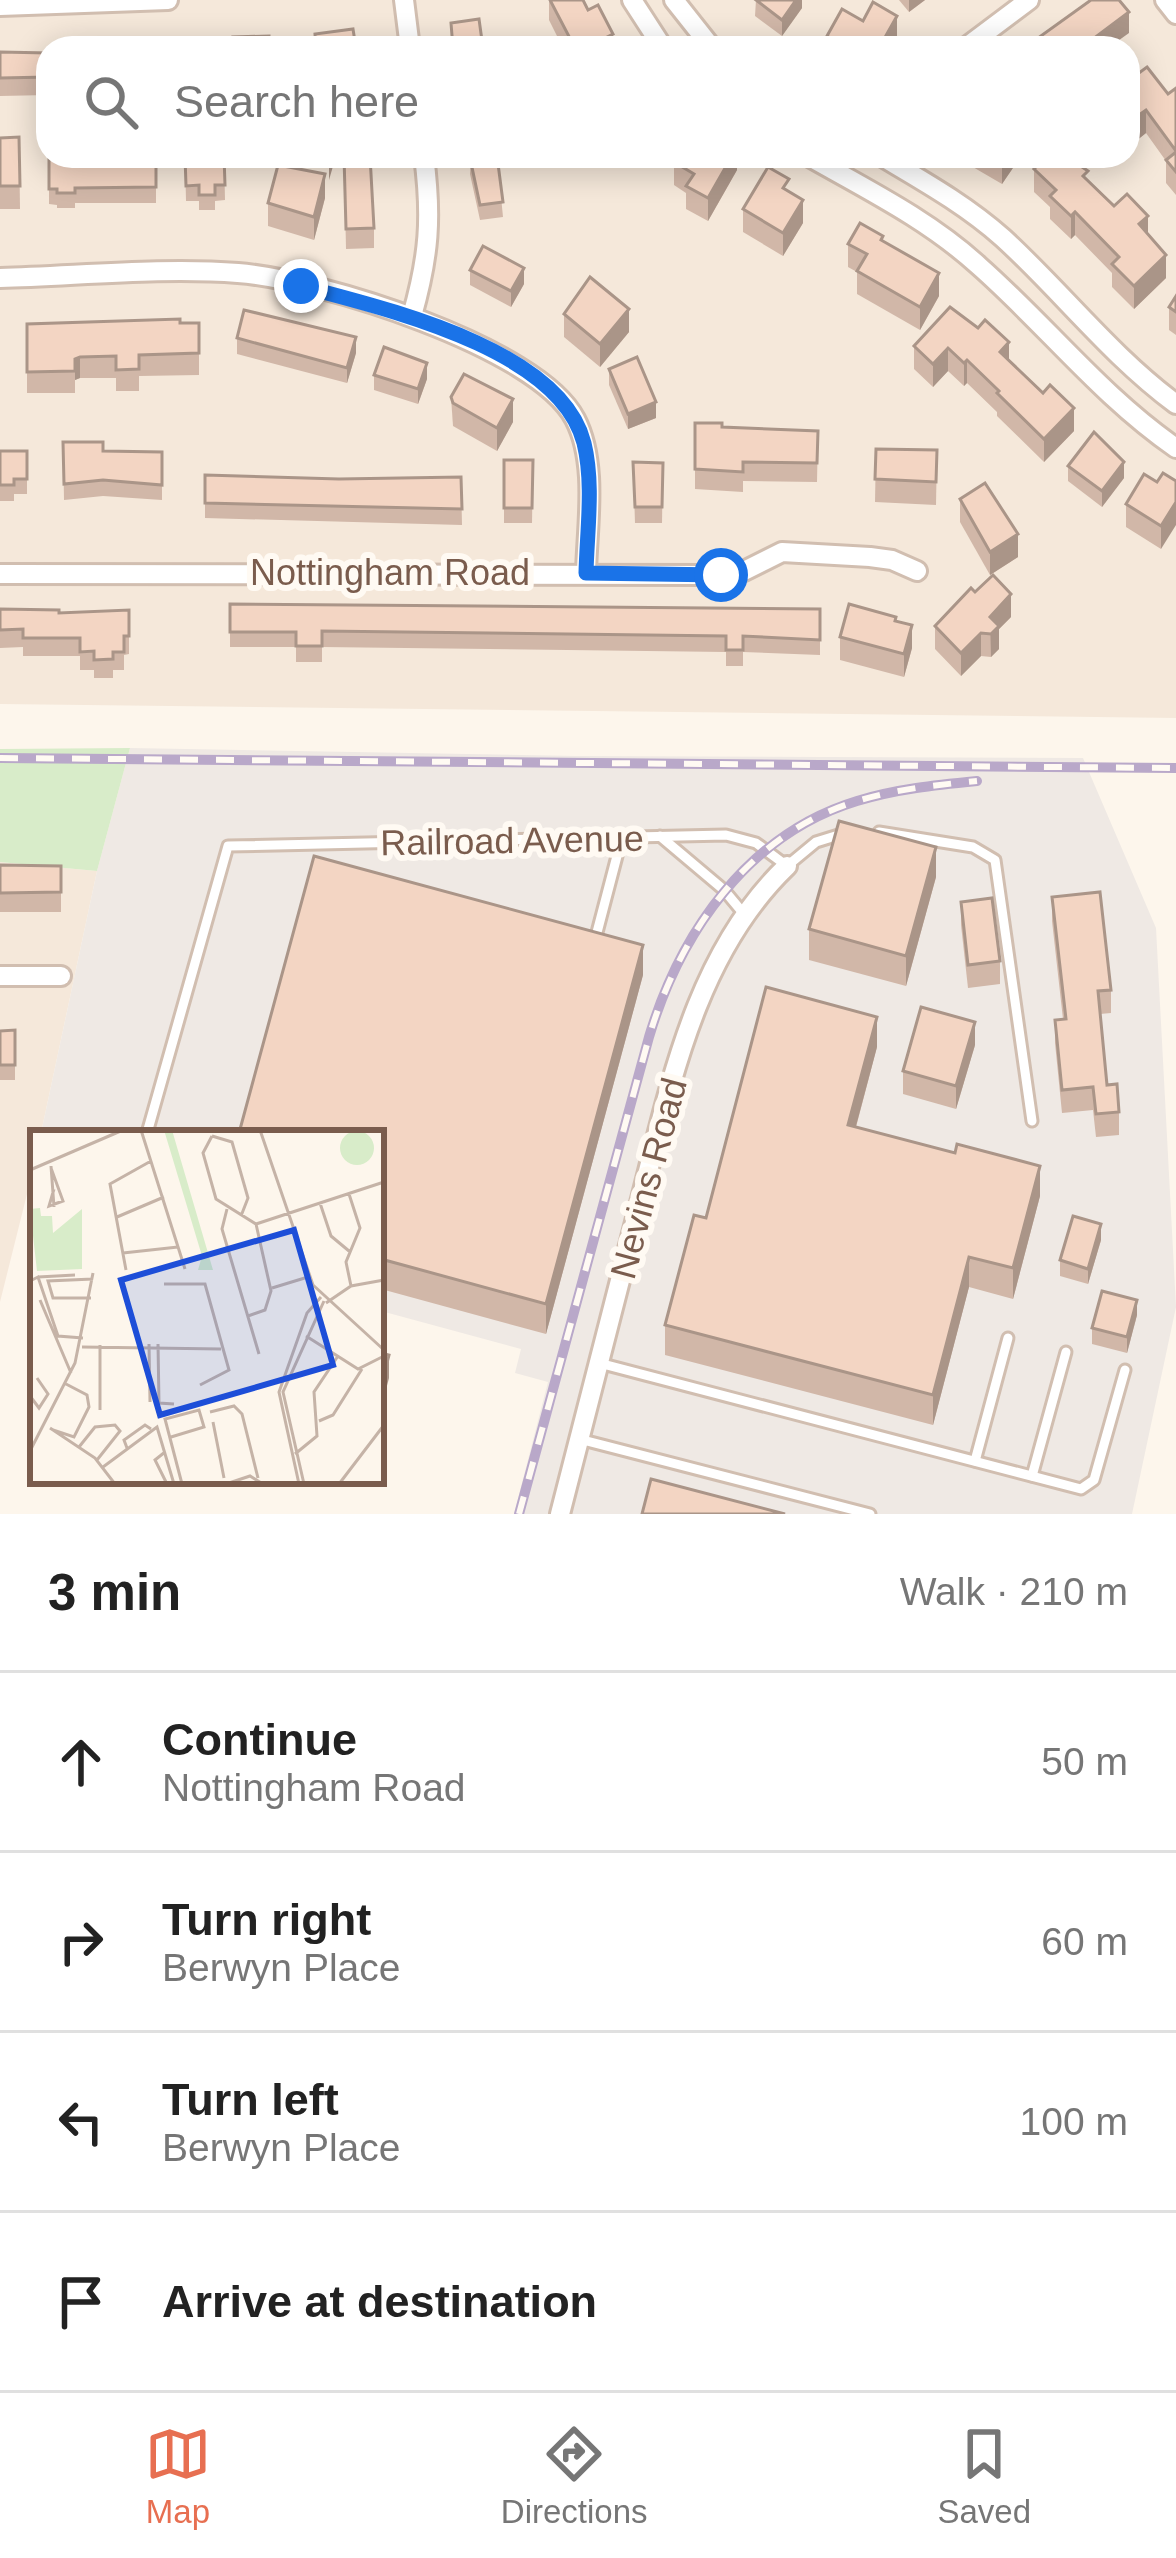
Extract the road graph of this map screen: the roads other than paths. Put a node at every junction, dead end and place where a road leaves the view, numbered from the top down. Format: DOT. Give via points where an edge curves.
graph roads {
  1 [pos="168,0"];
  2 [pos="404,0"];
  3 [pos="632,0"];
  4 [pos="674,0"];
  5 [pos="1029,0"];
  6 [pos="1166,0"];
  7 [pos="0,6"];
  8 [pos="1176,14"];
  9 [pos="408,36"];
  10 [pos="655,36"];
  11 [pos="702,36"];
  12 [pos="981,36"];
  13 [pos="425,168"];
  14 [pos="829,168"];
  15 [pos="873,168"];
  16 [pos="901,168"];
  17 [pos="862,187"];
  18 [pos="0,278"];
  19 [pos="412,316"];
  20 [pos="1176,404"];
  21 [pos="1176,448"];
  22 [pos="917,571"];
  23 [pos="586,573"];
  24 [pos="0,574"];
  25 [pos="660,836"];
  26 [pos="622,837"];
  27 [pos="787,866"];
  28 [pos="743,914"];
  29 [pos="592,951"];
  30 [pos="0,976"];
  31 [pos="61,976"];
  32 [pos="1032,1121"];
  33 [pos="148,1130"];
  34 [pos="1008,1338"];
  35 [pos="1066,1352"];
  36 [pos="598,1364"];
  37 [pos="1125,1370"];
  38 [pos="580,1438"];
  39 [pos="976,1461"];
  40 [pos="1032,1476"];
  41 [pos="560,1514"];
  42 [pos="871,1514"];
  1 -- 7 [label="street"];
  2 -- 9 [label="street"];
  3 -- 10 [label="street"];
  4 -- 11 [label="street"];
  5 -- 12 [label="street"];
  6 -- 8 [label="street"];
  13 -- 19 [label="street" via="431,229"];
  14 -- 17 [label="street"];
  15 -- 17 [label="street"];
  16 -- 20 [label="street" via="1000,236"];
  17 -- 21 [label="street" via="977,263 1104,392"];
  18 -- 19 [label="street" via="241,273"];
  19 -- 23 [label="street" via="527,372 575,418 587,458"];
  22 -- 23 [label="street, Nottingham Road" via="892,560 782,552 721,575"];
  23 -- 24 [label="street, Nottingham Road"];
  25 -- 26 [label="lane, Railroad Avenue"];
  25 -- 27 [label="lane, Railroad Avenue" via="742,838"];
  25 -- 28 [label="lane"];
  26 -- 29 [label="lane"];
  26 -- 33 [label="lane, Railroad Avenue" via="228,846"];
  27 -- 28 [label="street, Nevins Road"];
  27 -- 32 [label="lane" via="816,842 857,829 973,847 995,860"];
  28 -- 36 [label="street, Nevins Road" via="683,1050"];
  30 -- 31 [label="street"];
  34 -- 39 [label="lane"];
  35 -- 40 [label="lane"];
  36 -- 38 [label="street, Nevins Road"];
  36 -- 39 [label="lane"];
  37 -- 40 [label="lane" via="1094,1480 1081,1489"];
  38 -- 41 [label="street, Nevins Road"];
  38 -- 42 [label="lane"];
  39 -- 40 [label="lane"];
}
